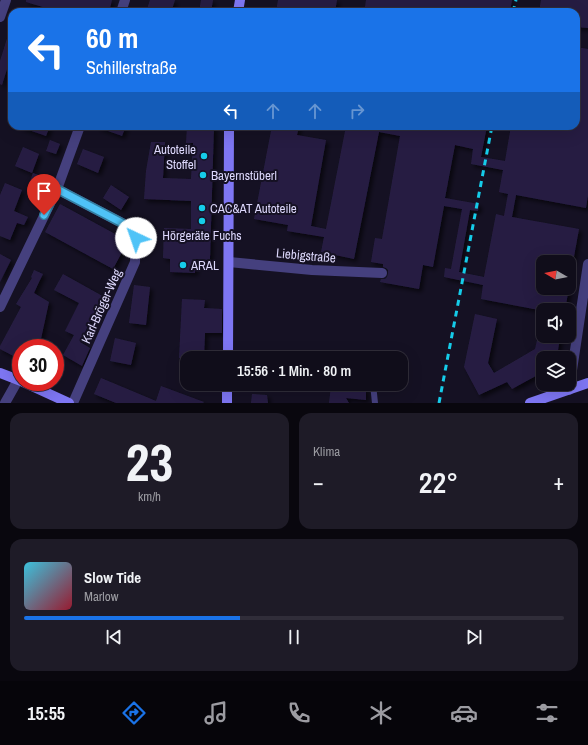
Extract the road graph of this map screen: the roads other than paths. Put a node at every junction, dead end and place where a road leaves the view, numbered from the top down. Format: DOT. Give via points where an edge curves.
graph roads {
  1 [pos="6,0"];
  2 [pos="0,17"];
  3 [pos="79,130"];
  4 [pos="229,130"];
  5 [pos="57,189"];
  6 [pos="229,262"];
  7 [pos="588,264"];
  8 [pos="382,273"];
  9 [pos="0,307"];
  10 [pos="228,351"];
  11 [pos="575,351"];
  12 [pos="0,373"];
  13 [pos="12,378"];
  14 [pos="588,383"];
  15 [pos="576,387"];
  16 [pos="14,391"];
  17 [pos="43,391"];
  18 [pos="227,391"];
  19 [pos="374,391"];
  20 [pos="566,391"];
  21 [pos="5,403"];
  22 [pos="69,403"];
  23 [pos="73,403"];
  24 [pos="227,403"];
  25 [pos="375,403"];
  26 [pos="530,403"];
  1 -- 2 [label="street"];
  3 -- 5 [label="street"];
  4 -- 6 [label="street"];
  5 -- 9 [label="street"];
  5 -- 23 [label="street, Karl-Bröger-Weg" via="122,223 136,238 135,262"];
  6 -- 8 [label="street, Liebigstraße" via="312,270"];
  6 -- 10 [label="street"];
  7 -- 11 [label="street"];
  12 -- 13 [label="street"];
  14 -- 15 [label="street"];
  16 -- 21 [label="street"];
  17 -- 22 [label="street"];
  18 -- 24 [label="street"];
  19 -- 25 [label="lane"];
  20 -- 26 [label="street"];
}
